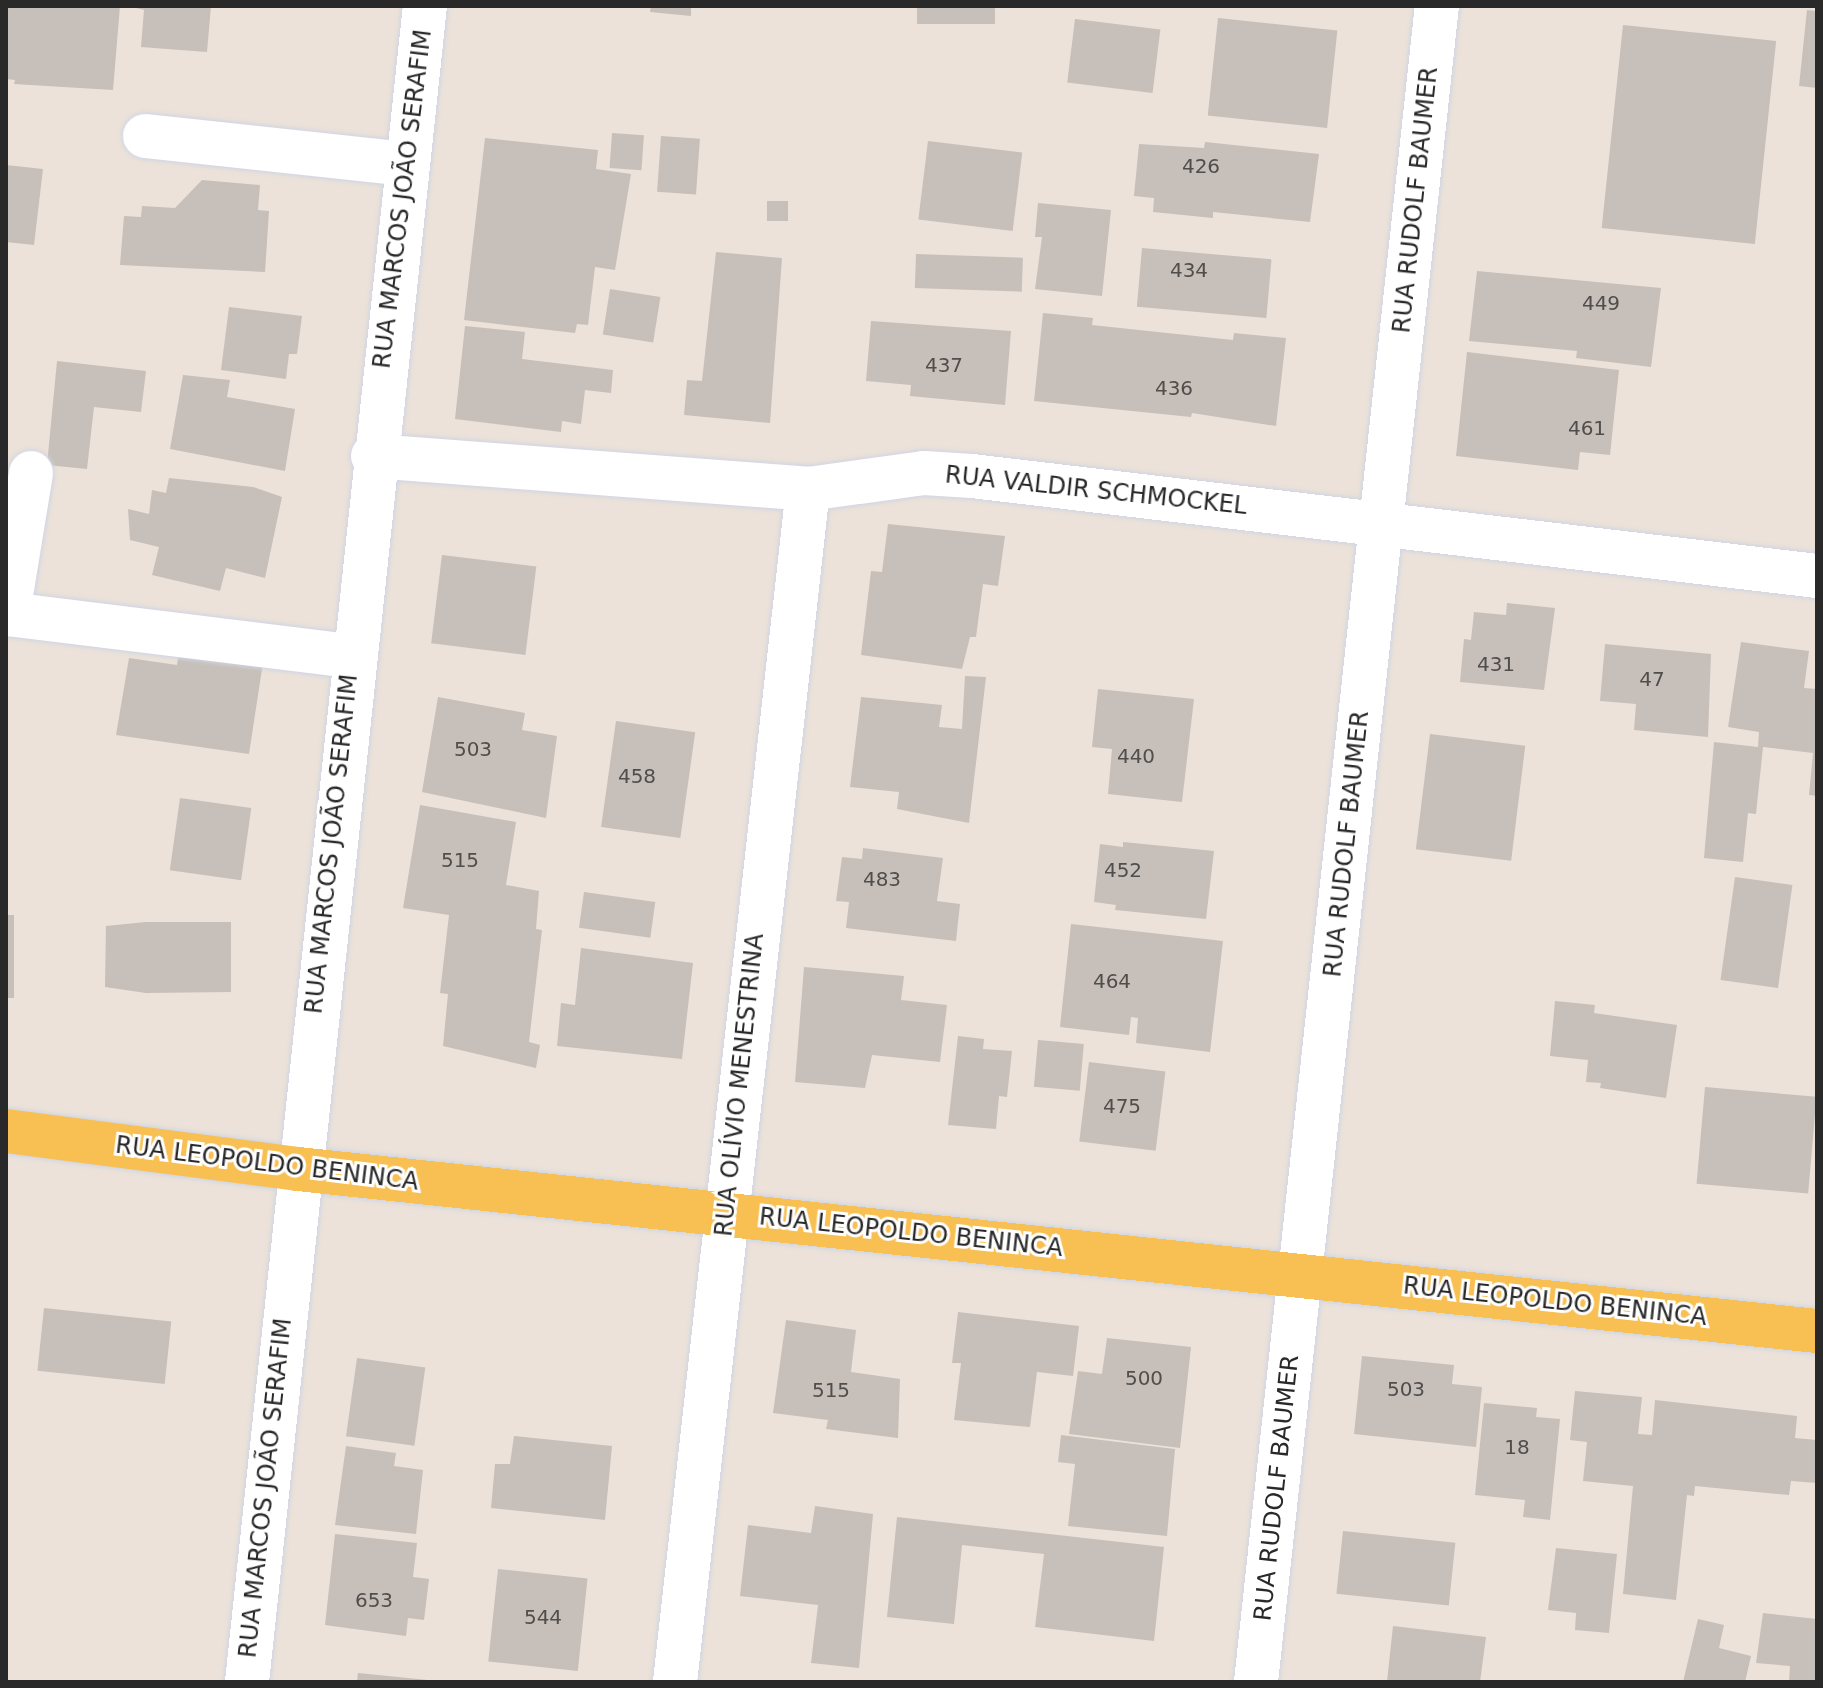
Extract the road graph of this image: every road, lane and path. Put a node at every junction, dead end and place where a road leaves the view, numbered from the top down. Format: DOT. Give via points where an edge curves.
graph roads {
  1 [pos="425,6"];
  2 [pos="1437,6"];
  3 [pos="145,136"];
  4 [pos="407,164"];
  5 [pos="373,456"];
  6 [pos="31,473"];
  7 [pos="808,489"];
  8 [pos="1383,521"];
  9 [pos="1817,576"];
  10 [pos="352,656"];
  11 [pos="6,1131"];
  12 [pos="298,1169"];
  13 [pos="726,1214"];
  14 [pos="1300,1273"];
  15 [pos="1817,1331"];
  16 [pos="247,1682"];
  17 [pos="675,1682"];
  18 [pos="1256,1682"];
  1 -- 4 [label="street, RUA MARCOS JOÃO SERAFIM"];
  2 -- 8 [label="street, RUA RUDOLF BAUMER"];
  3 -- 4 [label="street"];
  4 -- 5 [label="street, RUA MARCOS JOÃO SERAFIM"];
  5 -- 7 [label="street, RUA VALDIR SCHMOCKEL"];
  5 -- 10 [label="street, RUA MARCOS JOÃO SERAFIM"];
  6 -- 10 [label="street" via="8,614"];
  7 -- 8 [label="street, RUA VALDIR SCHMOCKEL" via="911,474 972,476"];
  7 -- 13 [label="street, RUA OLÍVIO MENESTRINA"];
  8 -- 9 [label="street, RUA VALDIR SCHMOCKEL"];
  8 -- 14 [label="street, RUA RUDOLF BAUMER"];
  10 -- 12 [label="street, RUA MARCOS JOÃO SERAFIM"];
  11 -- 12 [label="main road, RUA LEOPOLDO BENINCA"];
  12 -- 13 [label="main road, RUA LEOPOLDO BENINCA"];
  12 -- 16 [label="street, RUA MARCOS JOÃO SERAFIM"];
  13 -- 14 [label="main road, RUA LEOPOLDO BENINCA"];
  13 -- 17 [label="street, RUA OLÍVIO MENESTRINA"];
  14 -- 15 [label="main road, RUA LEOPOLDO BENINCA"];
  14 -- 18 [label="street, RUA RUDOLF BAUMER"];
}
